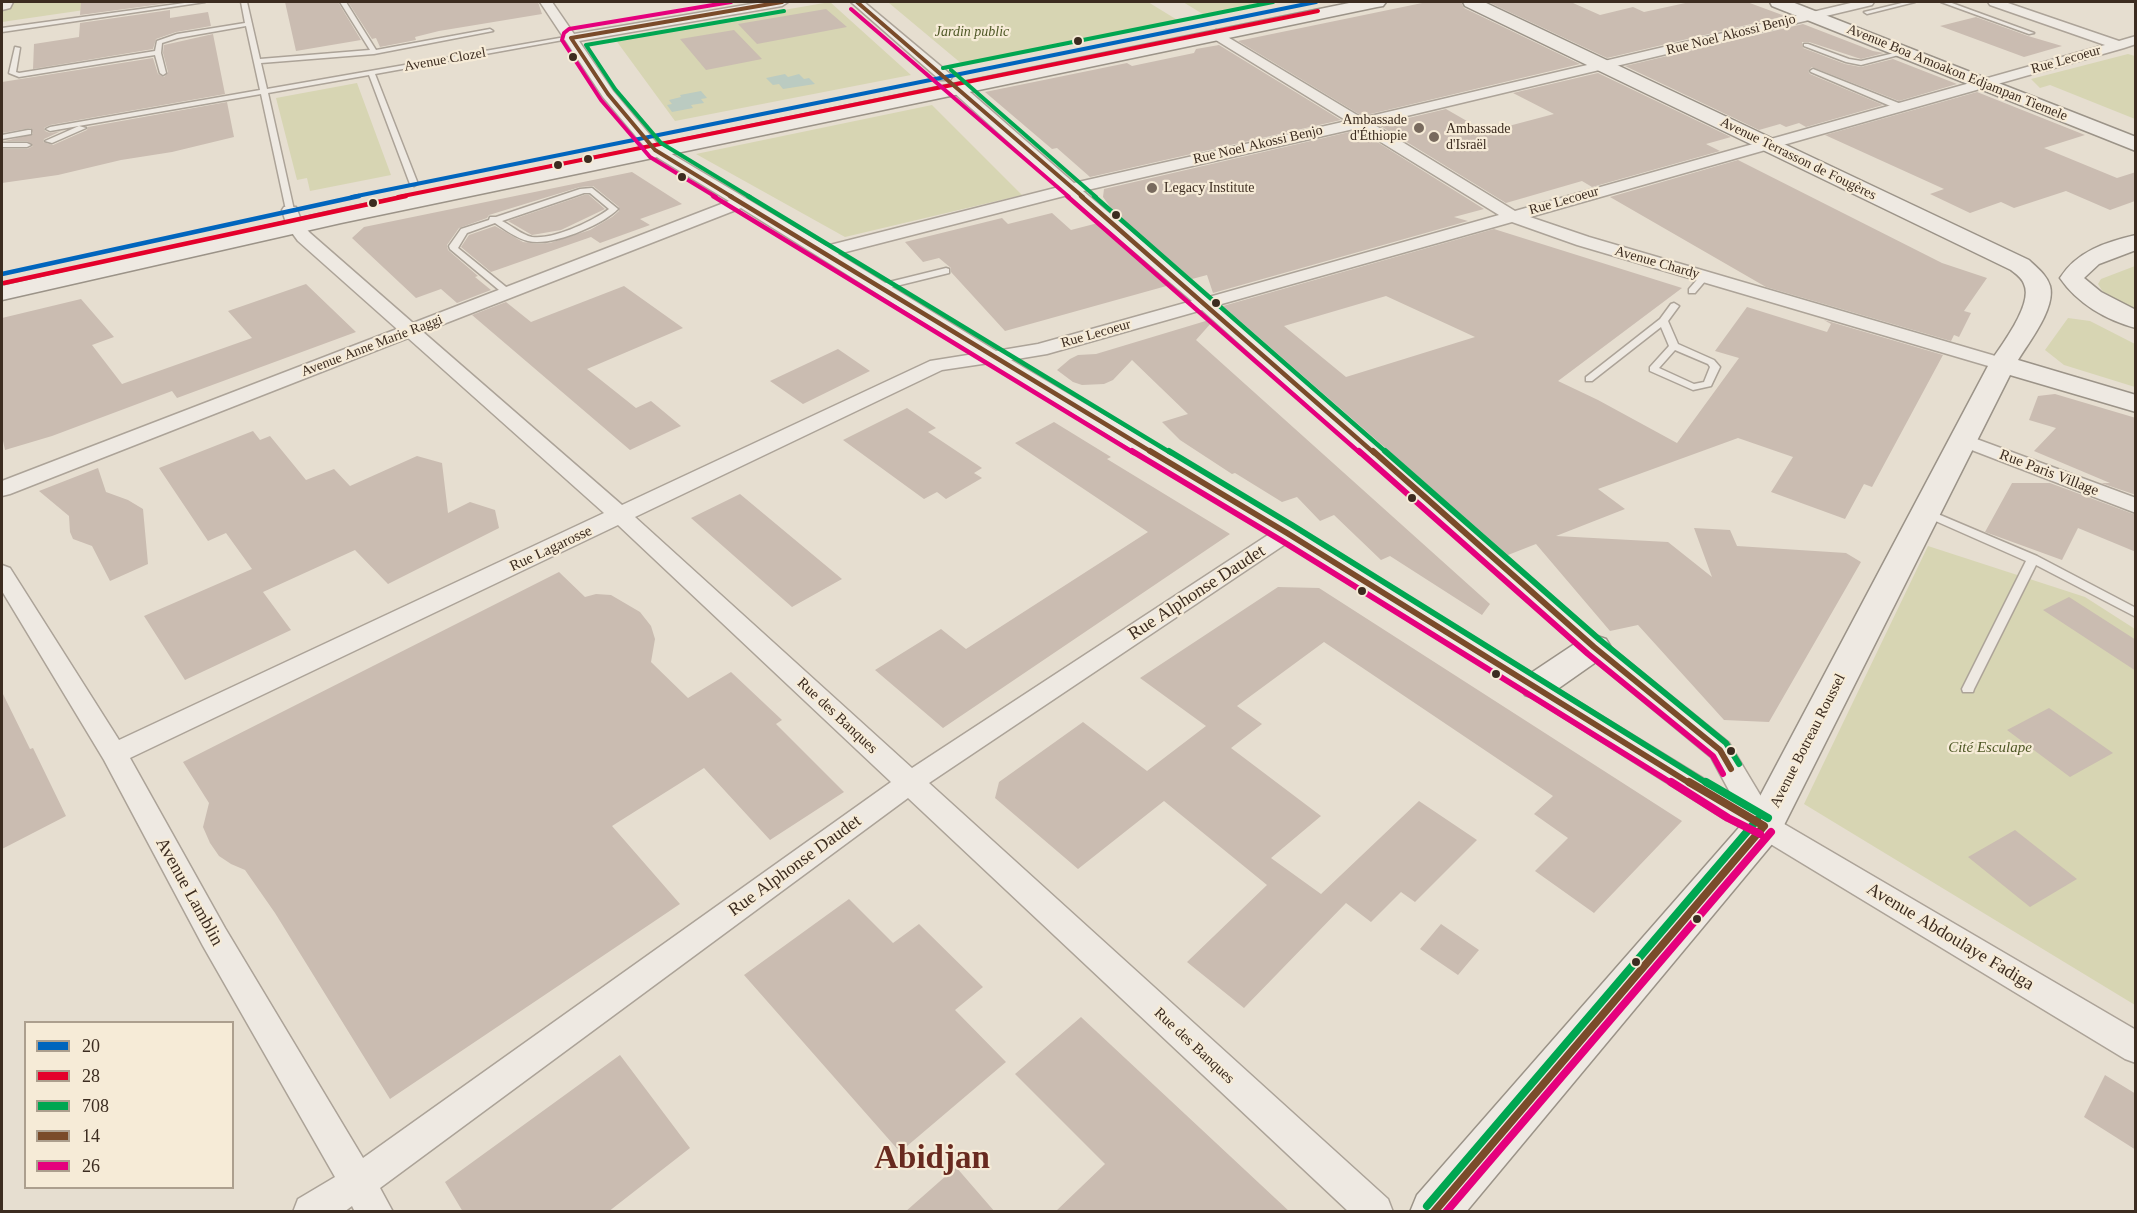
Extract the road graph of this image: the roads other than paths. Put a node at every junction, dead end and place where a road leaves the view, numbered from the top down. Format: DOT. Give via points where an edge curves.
graph roads {
  1 [pos="7,2"];
  2 [pos="202,2"];
  3 [pos="244,2"];
  4 [pos="344,2"];
  5 [pos="546,2"];
  6 [pos="782,2"];
  7 [pos="857,2"];
  8 [pos="1316,2"];
  9 [pos="1377,2"];
  10 [pos="1471,2"];
  11 [pos="1778,2"];
  12 [pos="1912,2"];
  13 [pos="1944,2"];
  14 [pos="1994,2"];
  15 [pos="2,6"];
  16 [pos="1867,7"];
  17 [pos="1812,15"];
  18 [pos="249,24"];
  19 [pos="2,30"];
  20 [pos="490,31"];
  21 [pos="2031,33"];
  22 [pos="1216,34"];
  23 [pos="572,38"];
  24 [pos="2136,40"];
  25 [pos="1806,45"];
  26 [pos="2119,45"];
  27 [pos="17,48"];
  28 [pos="374,52"];
  29 [pos="1907,52"];
  30 [pos="158,53"];
  31 [pos="256,61"];
  32 [pos="1606,66"];
  33 [pos="1814,71"];
  34 [pos="371,72"];
  35 [pos="163,73"];
  36 [pos="951,83"];
  37 [pos="1985,83"];
  38 [pos="263,92"];
  39 [pos="1898,106"];
  40 [pos="109,118"];
  41 [pos="1359,122"];
  42 [pos="50,129"];
  43 [pos="28,132"];
  44 [pos="2,137"];
  45 [pos="49,141"];
  46 [pos="650,144"];
  47 [pos="1765,144"];
  48 [pos="2,145"];
  49 [pos="27,145"];
  50 [pos="2136,145"];
  51 [pos="414,184"];
  52 [pos="1071,189"];
  53 [pos="742,202"];
  54 [pos="1512,216"];
  55 [pos="293,218"];
  56 [pos="493,219"];
  57 [pos="2136,242"];
  58 [pos="824,252"];
  59 [pos="2085,261"];
  60 [pos="2020,266"];
  61 [pos="946,270"];
  62 [pos="2,274"];
  63 [pos="1704,277"];
  64 [pos="880,287"];
  65 [pos="1692,291"];
  66 [pos="2,293"];
  67 [pos="508,293"];
  68 [pos="2039,302"];
  69 [pos="1205,303"];
  70 [pos="1674,306"];
  71 [pos="2136,320"];
  72 [pos="1663,321"];
  73 [pos="2136,329"];
  74 [pos="412,331"];
  75 [pos="1674,346"];
  76 [pos="991,356"];
  77 [pos="2002,364"];
  78 [pos="1589,379"];
  79 [pos="2136,404"];
  80 [pos="1963,440"];
  81 [pos="2,489"];
  82 [pos="2136,506"];
  83 [pos="1926,513"];
  84 [pos="621,516"];
  85 [pos="1287,533"];
  86 [pos="2033,559"];
  87 [pos="2,573"];
  88 [pos="2136,613"];
  89 [pos="1594,647"];
  90 [pos="1537,686"];
  91 [pos="1968,689"];
  92 [pos="114,754"];
  93 [pos="909,783"];
  94 [pos="1764,826"];
  95 [pos="2136,1048"];
  96 [pos="359,1182"];
  97 [pos="311,1212"];
  98 [pos="375,1212"];
  99 [pos="1375,1212"];
  100 [pos="1434,1212"];
  1 -- 15 [label="street"];
  2 -- 19 [label="lane"];
  3 -- 18 [label="lane"];
  4 -- 28 [label="lane"];
  5 -- 23 [label="street, Avenue Abdoulaye Fadiga"];
  6 -- 23 [label="street, Avenue Clozel"];
  7 -- 36 [label="street"];
  8 -- 36 [label="street"];
  9 -- 22 [label="street"];
  10 -- 32 [label="street, Avenue Terrasson de Fougères"];
  11 -- 17 [label="street, Avenue Boa Amoakon Edjampan Tiemele"];
  12 -- 16 [label="lane"];
  13 -- 21 [label="lane"];
  14 -- 26 [label="street"];
  16 -- 17 [label="street, Rue Noel Akossi Benjo"];
  17 -- 29 [label="street, Avenue Boa Amoakon Edjampan Tiemele"];
  17 -- 32 [label="street, Rue Noel Akossi Benjo"];
  18 -- 30 [label="lane" via="167,39 159,42"];
  18 -- 31 [label="lane"];
  20 -- 28 [label="lane"];
  22 -- 36 [label="street"];
  22 -- 41 [label="street, Avenue Chardy"];
  23 -- 34 [label="lane, Avenue Clozel"];
  23 -- 46 [label="street, Avenue Abdoulaye Fadiga" via="608,94"];
  24 -- 26 [label="street, Rue Lecoeur"];
  25 -- 29 [label="lane" via="1861,63"];
  26 -- 37 [label="street, Rue Lecoeur"];
  27 -- 30 [label="lane" via="12,73 20,75"];
  28 -- 31 [label="lane"];
  29 -- 37 [label="street, Avenue Boa Amoakon Edjampan Tiemele"];
  30 -- 35 [label="lane"];
  31 -- 38 [label="lane"];
  32 -- 41 [label="street, Rue Noel Akossi Benjo"];
  32 -- 47 [label="street, Avenue Terrasson de Fougères"];
  33 -- 39 [label="lane"];
  34 -- 38 [label="lane, Avenue Clozel"];
  34 -- 51 [label="lane"];
  36 -- 46 [label="street"];
  36 -- 52 [label="street"];
  37 -- 39 [label="street, Rue Lecoeur"];
  37 -- 50 [label="street, Avenue Boa Amoakon Edjampan Tiemele"];
  38 -- 40 [label="lane, Avenue Clozel"];
  38 -- 55 [label="lane"];
  39 -- 47 [label="street, Rue Lecoeur"];
  40 -- 42 [label="lane, Avenue Clozel"];
  40 -- 45 [label="lane, Avenue Clozel"];
  41 -- 52 [label="street, Rue Noel Akossi Benjo"];
  41 -- 54 [label="street, Avenue Chardy"];
  43 -- 44 [label="lane"];
  46 -- 51 [label="street"];
  46 -- 53 [label="street, Avenue Abdoulaye Fadiga"];
  46 -- 55 [label="street"];
  47 -- 54 [label="street, Rue Lecoeur"];
  47 -- 60 [label="street, Avenue Terrasson de Fougères"];
  48 -- 49 [label="lane"];
  51 -- 55 [label="street"];
  52 -- 58 [label="street, Rue Noel Akossi Benjo"];
  52 -- 69 [label="street"];
  53 -- 58 [label="street, Avenue Abdoulaye Fadiga"];
  53 -- 67 [label="street, Avenue Anne Marie Raggi"];
  54 -- 63 [label="street, Avenue Chardy"];
  54 -- 69 [label="street, Rue Lecoeur"];
  55 -- 62 [label="street"];
  55 -- 66 [label="street"];
  55 -- 74 [label="street, Rue des Banques"];
  56 -- 56 [label="lane" via="592,190 614,209 606,216 549,239 531,239"];
  56 -- 67 [label="lane" via="464,231 453,246"];
  57 -- 59 [label="street"];
  58 -- 64 [label="street, Avenue Abdoulaye Fadiga"];
  59 -- 60 [label="street" via="2049,268"];
  59 -- 71 [label="street" via="2072,278 2077,287"];
  60 -- 68 [label="street, Avenue Terrasson de Fougères" via="2038,287"];
  61 -- 64 [label="lane"];
  63 -- 65 [label="lane"];
  63 -- 77 [label="street, Avenue Chardy"];
  64 -- 76 [label="street, Avenue Abdoulaye Fadiga"];
  67 -- 74 [label="street, Avenue Anne Marie Raggi"];
  68 -- 73 [label="street" via="2078,307"];
  68 -- 77 [label="street"];
  69 -- 76 [label="street, Rue Lecoeur" via="1040,350"];
  69 -- 89 [label="street"];
  70 -- 72 [label="lane"];
  72 -- 75 [label="lane"];
  72 -- 78 [label="lane"];
  74 -- 81 [label="street, Avenue Anne Marie Raggi"];
  74 -- 84 [label="street, Rue des Banques"];
  75 -- 75 [label="lane" via="1653,369 1693,387 1708,384 1715,367 1711,362"];
  76 -- 84 [label="street, Rue Lagarosse" via="937,365"];
  76 -- 85 [label="street, Avenue Abdoulaye Fadiga"];
  77 -- 79 [label="street, Avenue Chardy"];
  77 -- 80 [label="street, Avenue Botreau Roussel"];
  80 -- 82 [label="street, Rue Paris Village"];
  80 -- 83 [label="street, Avenue Botreau Roussel"];
  83 -- 86 [label="lane"];
  83 -- 94 [label="street, Avenue Botreau Roussel"];
  84 -- 92 [label="street, Rue Lagarosse"];
  84 -- 93 [label="street, Rue des Banques"];
  85 -- 90 [label="street, Avenue Abdoulaye Fadiga"];
  85 -- 93 [label="street, Rue Alphonse Daudet"];
  86 -- 88 [label="lane"];
  86 -- 91 [label="lane"];
  87 -- 92 [label="street, Avenue Lamblin"];
  89 -- 90 [label="street"];
  89 -- 94 [label="street" via="1719,750"];
  90 -- 94 [label="street, Avenue Abdoulaye Fadiga"];
  92 -- 96 [label="street, Avenue Lamblin" via="214,937"];
  93 -- 96 [label="street, Rue Alphonse Daudet"];
  93 -- 99 [label="street, Rue des Banques"];
  94 -- 95 [label="street, Avenue Abdoulaye Fadiga"];
  94 -- 100 [label="street, Avenue Botreau Roussel"];
  96 -- 97 [label="street, Rue Alphonse Daudet"];
  96 -- 98 [label="street, Avenue Lamblin"];
}
